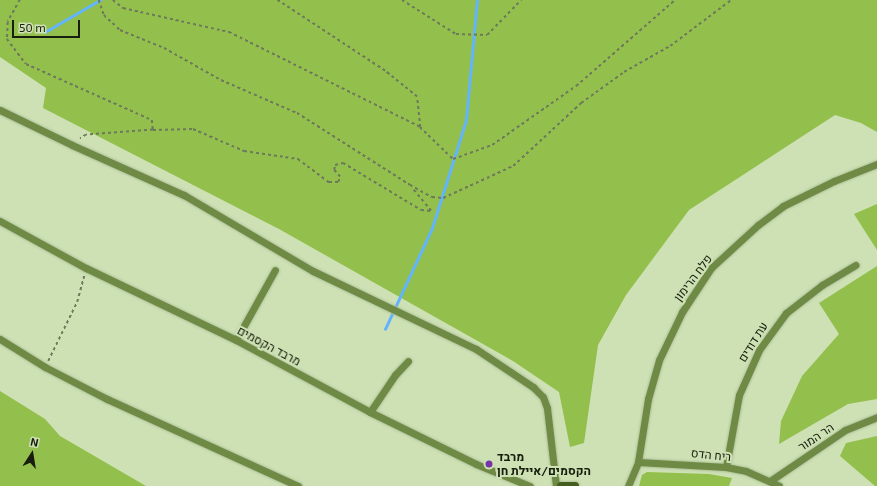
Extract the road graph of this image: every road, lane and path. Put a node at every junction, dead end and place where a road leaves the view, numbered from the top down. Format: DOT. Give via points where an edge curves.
graph roads {
  1 [pos="20,0"];
  2 [pos="99,0"];
  3 [pos="113,0"];
  4 [pos="277,0"];
  5 [pos="402,0"];
  6 [pos="521,0"];
  7 [pos="675,0"];
  8 [pos="731,0"];
  9 [pos="0,110"];
  10 [pos="420,127"];
  11 [pos="153,130"];
  12 [pos="72,145"];
  13 [pos="877,164"];
  14 [pos="410,185"];
  15 [pos="0,221"];
  16 [pos="855,265"];
  17 [pos="86,268"];
  18 [pos="275,270"];
  19 [pos="0,339"];
  20 [pos="236,340"];
  21 [pos="408,361"];
  22 [pos="45,367"];
  23 [pos="370,412"];
  24 [pos="877,417"];
  25 [pos="638,462"];
  26 [pos="726,467"];
  27 [pos="770,481"];
  28 [pos="298,486"];
  29 [pos="530,486"];
  30 [pos="556,486"];
  31 [pos="561,486"];
  32 [pos="575,486"];
  33 [pos="628,486"];
  34 [pos="779,486"];
  1 -- 11 [label="path" via="8,22 7,39 26,64 152,120"];
  2 -- 14 [label="path" via="104,15 120,30 164,48 221,80 297,113"];
  3 -- 10 [label="path" via="123,8 228,32"];
  4 -- 10 [label="path" via="385,71 417,97"];
  5 -- 6 [label="path" via="456,34 487,35"];
  7 -- 10 [label="path" via="576,86 492,145 453,159"];
  8 -- 14 [label="path" via="670,46 624,72 581,103 513,166 443,198 432,197"];
  9 -- 12 [label="street"];
  11 -- 12 [label="path" via="86,135"];
  11 -- 14 [label="path" via="192,129 244,151 298,159 329,182 338,182 340,177 334,170 336,165 343,163 421,210 431,211"];
  12 -- 30 [label="street" via="184,195 313,271 476,349 533,387 543,397 547,408"];
  13 -- 25 [label="street, פלח הרימון" via="834,181 784,206 747,234 711,268 682,312 659,360 648,399"];
  15 -- 17 [label="street, מרבד הקסמים"];
  16 -- 26 [label="street, עת דודים" via="822,285 786,313 759,350 739,395"];
  17 -- 20 [label="street, מרבד הקסמים"];
  17 -- 22 [label="path" via="77,302"];
  18 -- 20 [label="street"];
  19 -- 22 [label="street"];
  20 -- 23 [label="street, מרבד הקסמים"];
  21 -- 23 [label="street" via="395,375"];
  22 -- 28 [label="street" via="114,403"];
  23 -- 29 [label="street, מרבד הקסמים" via="476,464"];
  24 -- 27 [label="street, הר המור" via="845,430"];
  25 -- 26 [label="street, ריח הדס"];
  25 -- 33 [label="street, פלח הרימון"];
  26 -- 27 [label="street, ריח הדס"];
  27 -- 34 [label="street, ריח הדס"];
  31 -- 32 [label="street"];
}
